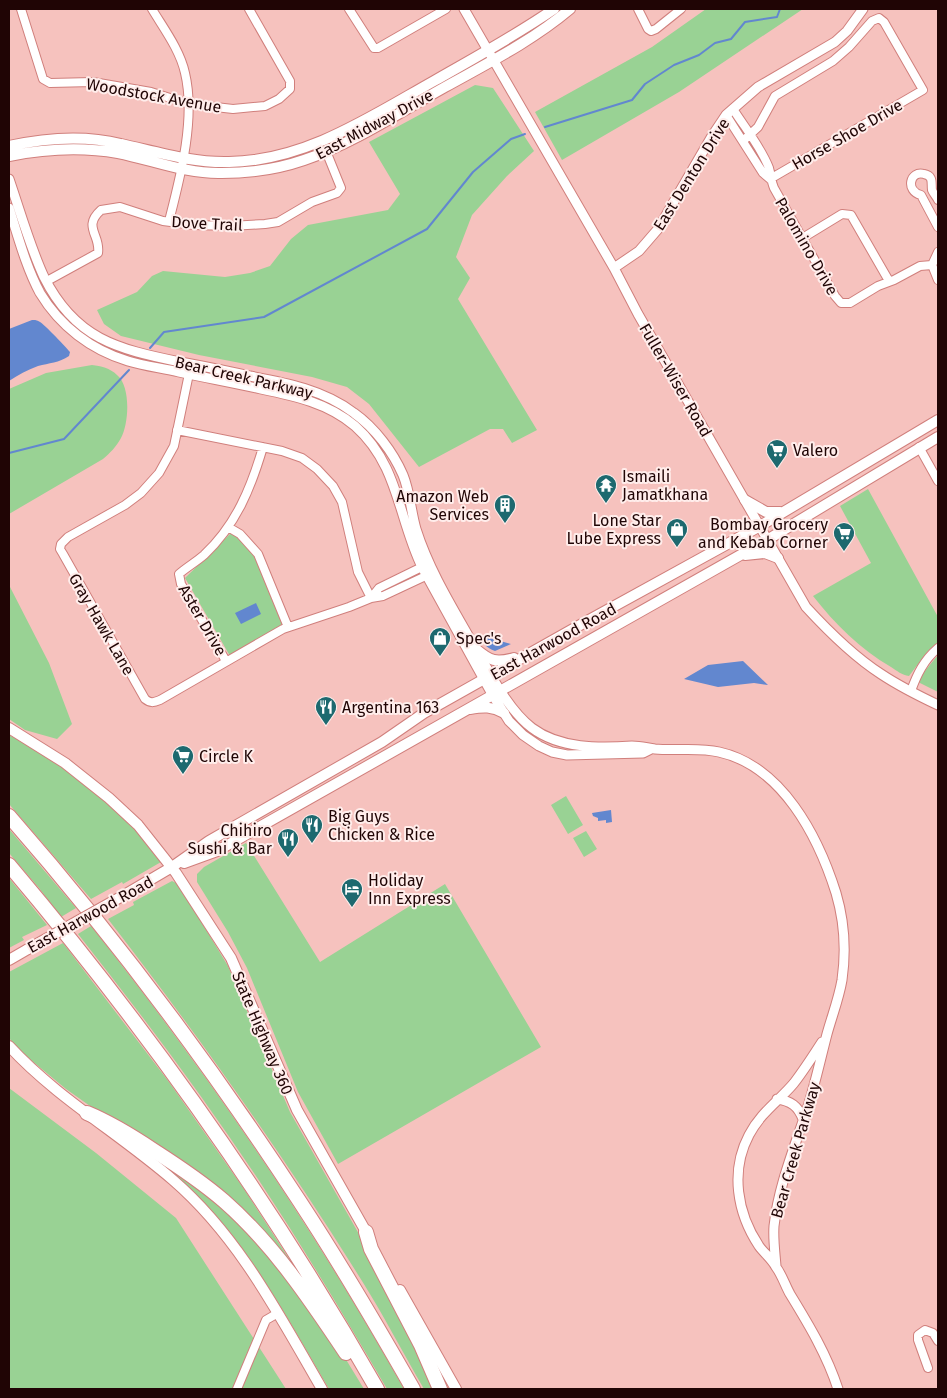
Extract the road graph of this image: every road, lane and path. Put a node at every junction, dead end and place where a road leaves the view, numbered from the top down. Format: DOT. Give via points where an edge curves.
graph roads {
  1 [pos="21,9"];
  2 [pos="152,9"];
  3 [pos="249,9"];
  4 [pos="349,9"];
  5 [pos="446,9"];
  6 [pos="464,9"];
  7 [pos="554,9"];
  8 [pos="570,9"];
  9 [pos="638,9"];
  10 [pos="681,9"];
  11 [pos="863,9"];
  12 [pos="488,50"];
  13 [pos="494,60"];
  14 [pos="188,104"];
  15 [pos="729,112"];
  16 [pos="751,135"];
  17 [pos="744,140"];
  18 [pos="9,146"];
  19 [pos="326,151"];
  20 [pos="9,156"];
  21 [pos="184,159"];
  22 [pos="182,170"];
  23 [pos="9,179"];
  24 [pos="770,179"];
  25 [pos="938,200"];
  26 [pos="9,208"];
  27 [pos="169,222"];
  28 [pos="938,227"];
  29 [pos="801,238"];
  30 [pos="938,252"];
  31 [pos="932,265"];
  32 [pos="614,268"];
  33 [pos="938,280"];
  34 [pos="46,281"];
  35 [pos="889,281"];
  36 [pos="191,364"];
  37 [pos="189,374"];
  38 [pos="938,420"];
  39 [pos="177,430"];
  40 [pos="938,437"];
  41 [pos="263,447"];
  42 [pos="919,448"];
  43 [pos="938,481"];
  44 [pos="745,500"];
  45 [pos="784,512"];
  46 [pos="760,526"];
  47 [pos="228,527"];
  48 [pos="767,540"];
  49 [pos="737,556"];
  50 [pos="778,558"];
  51 [pos="428,569"];
  52 [pos="670,577"];
  53 [pos="677,590"];
  54 [pos="370,598"];
  55 [pos="288,627"];
  56 [pos="540,647"];
  57 [pos="938,648"];
  58 [pos="476,649"];
  59 [pos="226,661"];
  60 [pos="488,677"];
  61 [pos="496,692"];
  62 [pos="911,692"];
  63 [pos="938,705"];
  64 [pos="462,711"];
  65 [pos="504,713"];
  66 [pos="9,728"];
  67 [pos="651,749"];
  68 [pos="321,777"];
  69 [pos="327,788"];
  70 [pos="9,816"];
  71 [pos="9,865"];
  72 [pos="172,867"];
  73 [pos="9,960"];
  74 [pos="827,1036"];
  75 [pos="9,1046"];
  76 [pos="777,1099"];
  77 [pos="87,1113"];
  78 [pos="803,1119"];
  79 [pos="366,1232"];
  80 [pos="776,1266"];
  81 [pos="278,1313"];
  82 [pos="938,1341"];
  83 [pos="928,1368"];
  84 [pos="376,1388"];
  85 [pos="237,1389"];
  86 [pos="322,1389"];
  87 [pos="413,1389"];
  88 [pos="440,1389"];
  89 [pos="456,1389"];
  90 [pos="838,1389"];
  1 -- 14 [label="street, Woodstock Avenue" via="44,79 50,82 93,82 151,92"];
  2 -- 14 [label="street" via="179,55"];
  3 -- 14 [label="street, Woodstock Avenue" via="290,81 290,89 265,106 233,109"];
  4 -- 5 [label="street" via="374,48"];
  6 -- 12 [label="street, Fuller-Wiser Road"];
  7 -- 12 [label="main road, East Midway Drive"];
  8 -- 13 [label="main road, East Midway Drive"];
  9 -- 10 [label="street" via="651,31"];
  11 -- 15 [label="street, East Denton Drive" via="835,42 758,87"];
  12 -- 13 [label="street, Fuller-Wiser Road"];
  12 -- 21 [label="main road, East Midway Drive" via="354,126 300,150 266,159 228,162"];
  13 -- 19 [label="main road, East Midway Drive"];
  13 -- 32 [label="street, Fuller-Wiser Road"];
  14 -- 21 [label="street"];
  15 -- 16 [label="street, Palomino Drive"];
  15 -- 17 [label="street, Palomino Drive"];
  15 -- 32 [label="street, East Denton Drive" via="658,229 639,251"];
  16 -- 17 [label="street"];
  16 -- 24 [label="street, Palomino Drive" via="770,169"];
  16 -- 24 [label="street, Horse Shoe Drive" via="775,96 833,61 872,21 879,18 923,90"];
  17 -- 24 [label="street, Palomino Drive"];
  18 -- 21 [label="main road, East Midway Drive" via="46,140 93,140 120,143"];
  19 -- 22 [label="main road, East Midway Drive" via="267,169 221,173"];
  19 -- 27 [label="street, Dove Trail" via="339,180 341,188 338,193 312,202 278,222 230,226"];
  20 -- 22 [label="main road, East Midway Drive" via="86,149 117,153"];
  21 -- 22 [label="street"];
  22 -- 27 [label="street"];
  23 -- 34 [label="street, Bear Creek Parkway"];
  24 -- 29 [label="street, Palomino Drive"];
  25 -- 28 [label="street" via="928,176 921,173 914,176 912,190 921,195"];
  26 -- 37 [label="street, Bear Creek Parkway" via="40,292 74,333 100,350 128,362"];
  27 -- 34 [label="street, Dove Trail" via="120,207 101,210 92,221 98,253"];
  29 -- 35 [label="street, Palomino Drive" via="841,303 850,303"];
  29 -- 35 [label="street" via="842,214 851,215"];
  30 -- 31 [label="street"];
  31 -- 33 [label="street"];
  31 -- 35 [label="street, Palomino Drive" via="920,266"];
  32 -- 44 [label="street, Fuller-Wiser Road"];
  34 -- 36 [label="street, Bear Creek Parkway" via="74,318 98,337 139,354"];
  36 -- 37 [label="street"];
  36 -- 51 [label="street, Bear Creek Parkway" via="302,387 329,397 355,413 388,449 403,477"];
  37 -- 39 [label="street"];
  37 -- 51 [label="street, Bear Creek Parkway" via="301,397 329,408 354,426 373,445 386,466 412,546"];
  38 -- 45 [label="main road, East Harwood Road"];
  39 -- 41 [label="street"];
  39 -- 59 [label="street, Gray Hawk Lane" via="174,446 159,473 141,493 68,537 61,544 63,554 148,702 160,700"];
  40 -- 42 [label="main road, East Harwood Road"];
  41 -- 47 [label="street" via="246,498"];
  41 -- 54 [label="street" via="302,458 333,486 342,502 358,572"];
  42 -- 43 [label="street"];
  42 -- 48 [label="main road, East Harwood Road"];
  44 -- 45 [label="main road" via="766,512"];
  44 -- 46 [label="street, Fuller-Wiser Road"];
  45 -- 46 [label="main road, East Harwood Road"];
  46 -- 48 [label="street, Fuller-Wiser Road"];
  46 -- 52 [label="main road, East Harwood Road"];
  47 -- 55 [label="street" via="240,534 258,554"];
  47 -- 59 [label="street, Aster Drive" via="204,555 179,574 180,584"];
  48 -- 49 [label="main road, East Harwood Road"];
  48 -- 50 [label="street, Fuller-Wiser Road"];
  49 -- 50 [label="main road" via="759,552"];
  49 -- 53 [label="main road, East Harwood Road"];
  50 -- 62 [label="street, Fuller-Wiser Road" via="806,607 823,626 880,674"];
  51 -- 54 [label="street" via="383,596"];
  51 -- 58 [label="street, Bear Creek Parkway"];
  51 -- 60 [label="street, Bear Creek Parkway"];
  52 -- 53 [label="main road"];
  52 -- 56 [label="main road, East Harwood Road"];
  53 -- 61 [label="main road, East Harwood Road"];
  54 -- 55 [label="street"];
  55 -- 59 [label="street"];
  56 -- 58 [label="main road" via="502,661 486,658"];
  56 -- 60 [label="main road, East Harwood Road"];
  57 -- 62 [label="street" via="917,673"];
  58 -- 60 [label="street, Bear Creek Parkway"];
  60 -- 61 [label="street, Bear Creek Parkway"];
  60 -- 68 [label="main road, East Harwood Road"];
  61 -- 64 [label="main road, East Harwood Road"];
  61 -- 65 [label="street, Bear Creek Parkway"];
  61 -- 67 [label="street, Bear Creek Parkway" via="525,723 551,739 570,744 643,746"];
  62 -- 63 [label="street, Fuller-Wiser Road"];
  64 -- 65 [label="main road" via="489,707"];
  64 -- 69 [label="main road, East Harwood Road"];
  65 -- 67 [label="street, Bear Creek Parkway" via="531,741 567,756 643,753"];
  66 -- 72 [label="main road, State Highway 360" via="65,763 109,798 138,825"];
  67 -- 74 [label="street, Bear Creek Parkway" via="701,749 738,758 762,771 785,794 803,820 828,872 841,916 842,981"];
  68 -- 69 [label="main road"];
  68 -- 72 [label="main road, East Harwood Road" via="209,841"];
  69 -- 72 [label="main road, East Harwood Road" via="216,851"];
  70 -- 87 [label="highway" via="164,1007 221,1085 310,1218"];
  71 -- 84 [label="highway" via="111,991 196,1106 297,1256"];
  72 -- 73 [label="main road, East Harwood Road, bridge"];
  72 -- 79 [label="main road, State Highway 360" via="231,958 287,1090"];
  74 -- 76 [label="street, Bear Creek Parkway" via="793,1084"];
  74 -- 78 [label="street, Bear Creek Parkway"];
  75 -- 77 [label="main road"];
  76 -- 78 [label="street" via="795,1105"];
  76 -- 80 [label="street, Bear Creek Parkway" via="750,1133 741,1151 737,1171 740,1207 746,1224"];
  77 -- 81 [label="main road" via="173,1180 199,1205 245,1259"];
  77 -- 84 [label="highway" via="109,1122 167,1159 225,1202 289,1272 358,1372"];
  78 -- 80 [label="street, Bear Creek Parkway" via="773,1231"];
  79 -- 88 [label="highway" via="371,1249"];
  79 -- 89 [label="main road, State Highway 360"];
  80 -- 90 [label="street, Bear Creek Parkway" via="826,1356"];
  81 -- 85 [label="street" via="266,1320"];
  81 -- 86 [label="main road"];
  82 -- 83 [label="street" via="929,1331 918,1335"];
}
